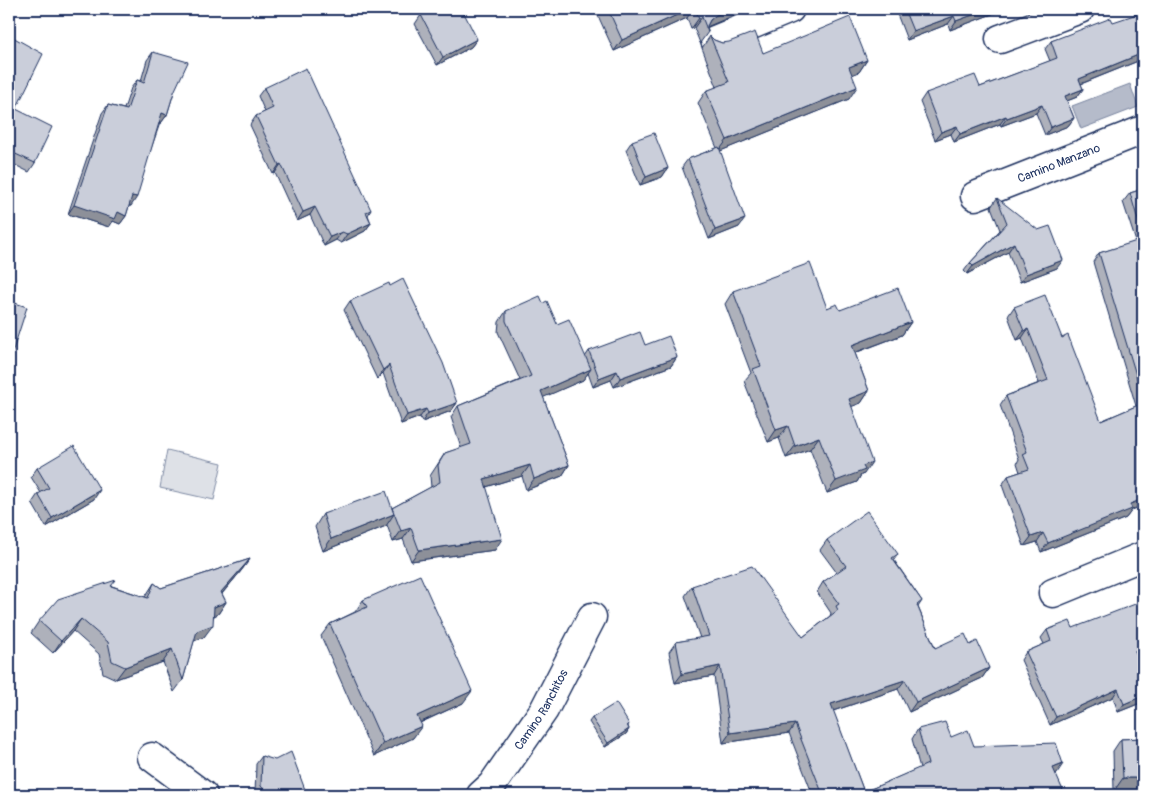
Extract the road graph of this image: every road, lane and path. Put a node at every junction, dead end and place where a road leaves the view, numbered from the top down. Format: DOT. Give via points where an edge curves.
graph roads {
  1 [pos="790,9"];
  2 [pos="1080,9"];
  3 [pos="1000,39"];
  4 [pos="715,40"];
  5 [pos="1143,130"];
  6 [pos="975,196"];
  7 [pos="1143,556"];
  8 [pos="1053,593"];
  9 [pos="592,617"];
  10 [pos="152,757"];
  11 [pos="203,795"];
  12 [pos="480,795"];
  1 -- 4 [label="street"];
  2 -- 3 [label="street"];
  5 -- 6 [label="street, Camino Manzano"];
  7 -- 8 [label="street"];
  9 -- 12 [label="street, Camino Ranchitos" via="544,710 492,785"];
  10 -- 11 [label="street"];
}
